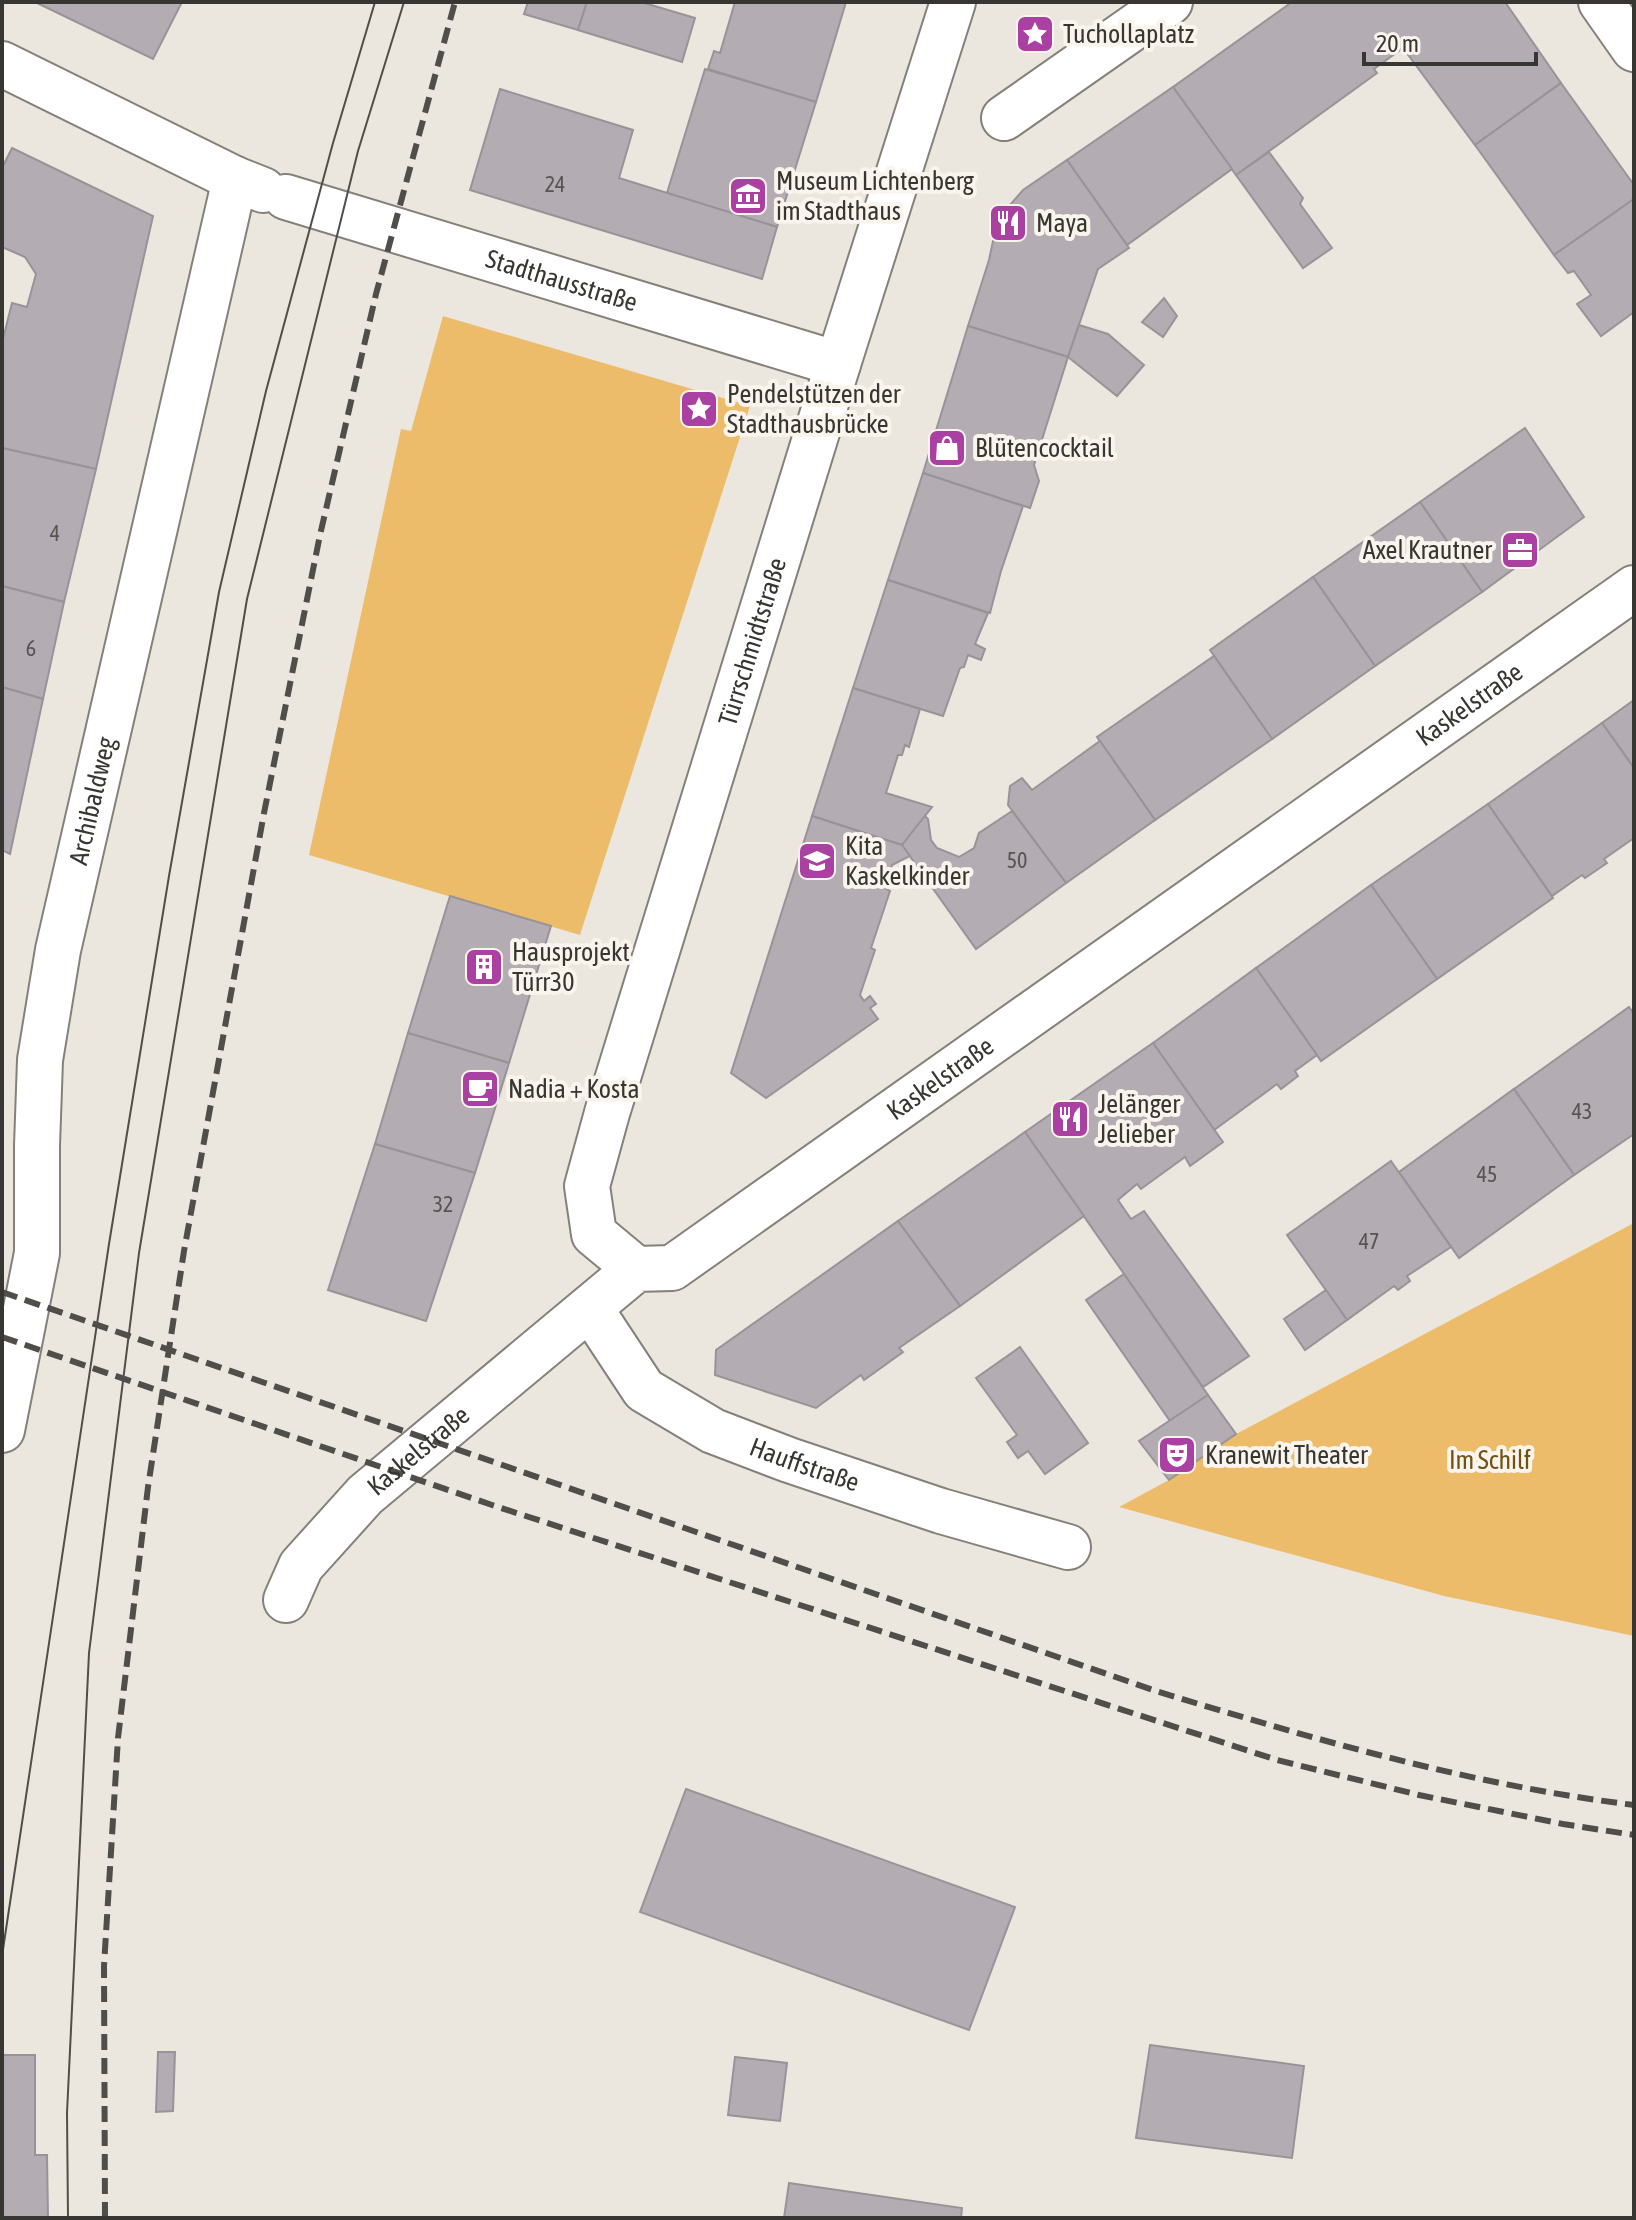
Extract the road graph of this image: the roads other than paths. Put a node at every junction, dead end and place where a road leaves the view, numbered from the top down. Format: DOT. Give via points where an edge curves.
graph roads {
  1 [pos="953,2"];
  2 [pos="1170,2"];
  3 [pos="1601,2"];
  4 [pos="1634,49"];
  5 [pos="2,64"];
  6 [pos="1004,118"];
  7 [pos="265,190"];
  8 [pos="838,364"];
  9 [pos="1634,588"];
  10 [pos="636,1269"];
  11 [pos="590,1308"];
  12 [pos="2,1430"];
  13 [pos="1068,1547"];
  14 [pos="286,1600"];
  1 -- 8 [label="street, Türrschmidtstraße"];
  2 -- 6 [label="street"];
  3 -- 4 [label="street"];
  5 -- 7 [label="street, Stadthausstraße"];
  7 -- 8 [label="street, Stadthausstraße"];
  7 -- 12 [label="street, Archibaldweg" via="58,950 40,1060 37,1253"];
  8 -- 10 [label="street, Türrschmidtstraße" via="587,1186 594,1234"];
  9 -- 10 [label="street, Kaskelstraße" via="672,1268"];
  10 -- 11 [label="street, Kaskelstraße"];
  11 -- 13 [label="street, Hauffstraße" via="644,1390 713,1431 941,1511"];
  11 -- 14 [label="street, Kaskelstraße" via="365,1495 301,1566"];
}
